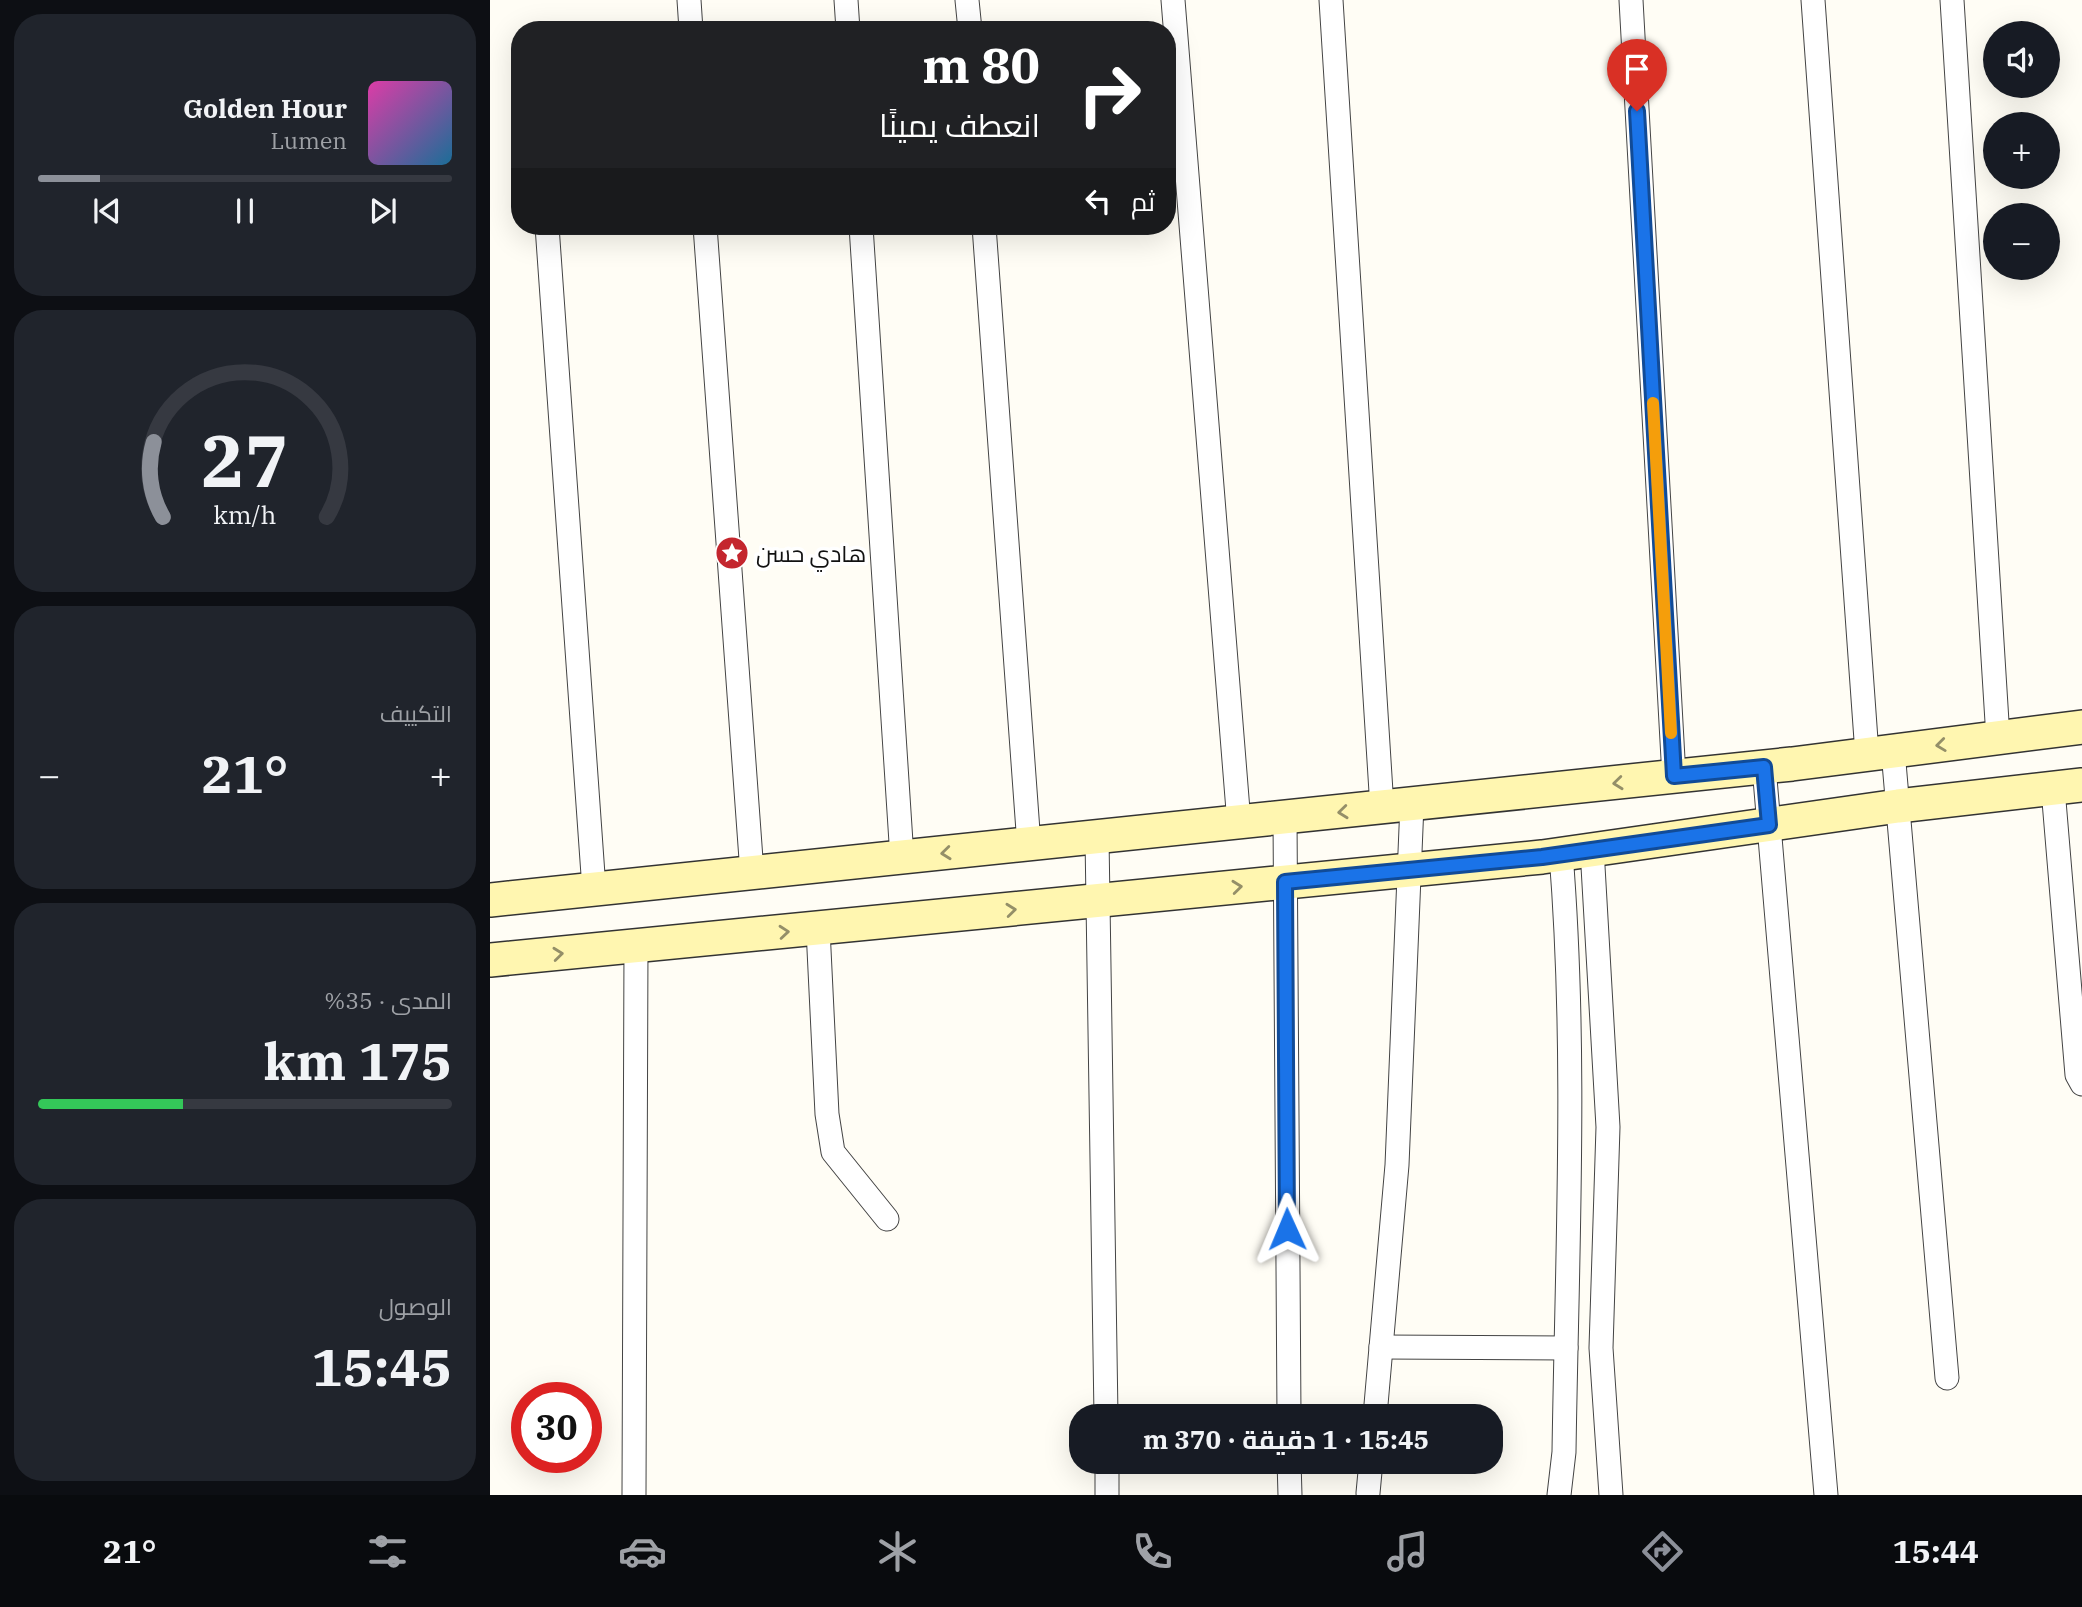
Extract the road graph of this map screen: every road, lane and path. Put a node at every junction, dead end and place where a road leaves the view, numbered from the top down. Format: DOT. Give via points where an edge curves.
graph roads {
  1 [pos="689,0"];
  2 [pos="846,0"];
  3 [pos="967,0"];
  4 [pos="1173,0"];
  5 [pos="1331,0"];
  6 [pos="1631,0"];
  7 [pos="1813,0"];
  8 [pos="1952,0"];
  9 [pos="690,21"];
  10 [pos="847,21"];
  11 [pos="969,21"];
  12 [pos="1175,21"];
  13 [pos="1176,37"];
  14 [pos="548,235"];
  15 [pos="706,235"];
  16 [pos="862,235"];
  17 [pos="985,235"];
  18 [pos="2082,727"];
  19 [pos="1998,738"];
  20 [pos="1880,753"];
  21 [pos="1764,767"];
  22 [pos="1674,776"];
  23 [pos="2067,787"];
  24 [pos="1397,806"];
  25 [pos="1898,806"];
  26 [pos="1284,818"];
  27 [pos="1239,823"];
  28 [pos="1769,825"];
  29 [pos="1097,838"];
  30 [pos="1029,845"];
  31 [pos="1576,852"];
  32 [pos="902,858"];
  33 [pos="1409,870"];
  34 [pos="752,873"];
  35 [pos="1285,882"];
  36 [pos="594,889"];
  37 [pos="490,900"];
  38 [pos="1098,901"];
  39 [pos="818,929"];
  40 [pos="636,946"];
  41 [pos="490,960"];
  42 [pos="2082,1084"];
  43 [pos="887,1219"];
  44 [pos="1381,1347"];
  45 [pos="1566,1348"];
  46 [pos="1947,1378"];
  47 [pos="1107,1404"];
  48 [pos="1289,1404"];
  49 [pos="1376,1404"];
  50 [pos="1107,1474"];
  51 [pos="1289,1474"];
  52 [pos="1370,1474"];
  53 [pos="1368,1493"];
  54 [pos="634,1495"];
  55 [pos="1108,1495"];
  56 [pos="1290,1495"];
  57 [pos="1559,1495"];
  58 [pos="1611,1495"];
  59 [pos="1826,1495"];
  1 -- 9 [label="street"];
  2 -- 10 [label="street"];
  3 -- 11 [label="street"];
  4 -- 12 [label="street"];
  5 -- 24 [label="street"];
  6 -- 22 [label="street"];
  7 -- 20 [label="street"];
  8 -- 19 [label="street"];
  13 -- 27 [label="street"];
  14 -- 36 [label="street"];
  15 -- 34 [label="street"];
  16 -- 32 [label="street"];
  17 -- 30 [label="street"];
  18 -- 19 [label="street"];
  19 -- 20 [label="street, one-way"];
  20 -- 21 [label="street"];
  20 -- 25 [label="street"];
  21 -- 22 [label="street"];
  21 -- 28 [label="street"];
  22 -- 24 [label="street, one-way"];
  23 -- 25 [label="street"];
  23 -- 42 [label="street" via="2077,1075"];
  24 -- 26 [label="street, one-way"];
  24 -- 33 [label="street"];
  25 -- 28 [label="street"];
  25 -- 46 [label="street"];
  26 -- 27 [label="street"];
  26 -- 35 [label="street"];
  27 -- 29 [label="street"];
  28 -- 31 [label="street"];
  28 -- 59 [label="street"];
  29 -- 30 [label="street"];
  29 -- 38 [label="street"];
  30 -- 32 [label="street, one-way"];
  31 -- 33 [label="street"];
  31 -- 45 [label="street" via="1567,934"];
  31 -- 58 [label="street" via="1608,1127 1601,1348"];
  32 -- 34 [label="street"];
  33 -- 35 [label="street"];
  33 -- 44 [label="street" via="1397,1165"];
  34 -- 36 [label="street"];
  38 -- 35 [label="street, one-way"];
  35 -- 48 [label="street"];
  36 -- 37 [label="street"];
  39 -- 38 [label="street, one-way"];
  38 -- 47 [label="street"];
  40 -- 39 [label="street, one-way"];
  39 -- 43 [label="street" via="827,1114 834,1152"];
  41 -- 40 [label="street, one-way"];
  40 -- 54 [label="street"];
  44 -- 45 [label="street"];
  44 -- 49 [label="street"];
  45 -- 57 [label="street"];
  50 -- 55 [label="street"];
  51 -- 56 [label="street"];
  52 -- 53 [label="street"];
}
